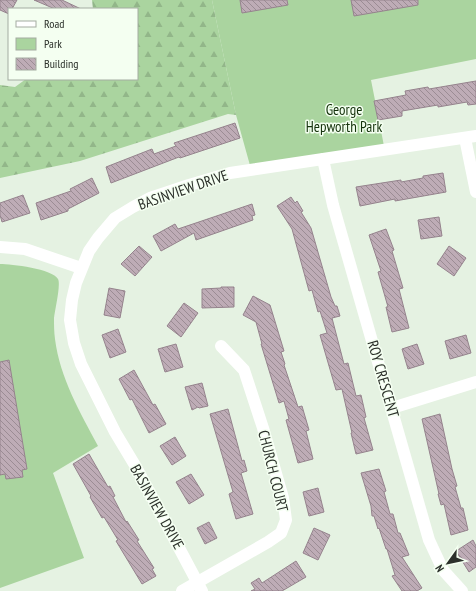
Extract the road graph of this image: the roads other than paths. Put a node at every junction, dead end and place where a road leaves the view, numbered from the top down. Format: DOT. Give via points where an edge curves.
graph roads {
  1 [pos="471,137"];
  2 [pos="323,158"];
  3 [pos="476,192"];
  4 [pos="0,247"];
  5 [pos="81,268"];
  6 [pos="222,346"];
  7 [pos="476,382"];
  8 [pos="392,408"];
  9 [pos="200,587"];
  10 [pos="182,591"];
  11 [pos="462,591"];
  1 -- 2 [label="street, BASINVIEW DRIVE"];
  1 -- 3 [label="street"];
  2 -- 5 [label="street, BASINVIEW DRIVE" via="230,173 150,198 115,218 89,251"];
  2 -- 8 [label="street, ROY CRESCENT" via="333,205"];
  4 -- 5 [label="street" via="25,249"];
  5 -- 9 [label="street, BASINVIEW DRIVE" via="70,320 81,364 115,432"];
  6 -- 9 [label="street, CHURCH COURT" via="244,370 278,480 286,520 281,533"];
  7 -- 8 [label="street"];
  8 -- 11 [label="street, ROY CRESCENT" via="429,540 444,570"];
  9 -- 10 [label="street, CHURCH COURT"];
}
